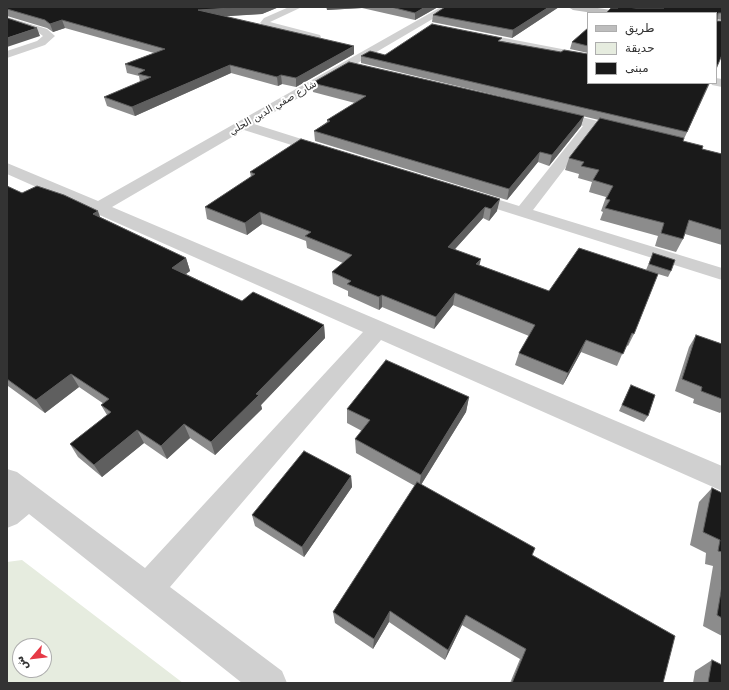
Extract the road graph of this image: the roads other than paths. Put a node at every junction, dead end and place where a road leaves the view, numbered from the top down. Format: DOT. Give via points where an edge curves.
graph roads {
  1 [pos="297,7"];
  2 [pos="448,7"];
  3 [pos="573,7"];
  4 [pos="614,7"];
  5 [pos="604,12"];
  6 [pos="646,12"];
  7 [pos="7,20"];
  8 [pos="419,24"];
  9 [pos="434,27"];
  10 [pos="464,33"];
  11 [pos="316,37"];
  12 [pos="7,55"];
  13 [pos="587,57"];
  14 [pos="348,65"];
  15 [pos="363,68"];
  16 [pos="539,111"];
  17 [pos="592,124"];
  18 [pos="243,125"];
  19 [pos="637,134"];
  20 [pos="341,156"];
  21 [pos="7,168"];
  22 [pos="455,191"];
  23 [pos="99,208"];
  24 [pos="523,212"];
  25 [pos="722,274"];
  26 [pos="378,329"];
  27 [pos="722,478"];
  28 [pos="14,498"];
  29 [pos="147,589"];
  30 [pos="270,683"];
  1 -- 11 [label="street" via="265,23 272,27"];
  2 -- 8 [label="street, شارع صفي الدين الحلي"];
  3 -- 5 [label="main road"];
  4 -- 6 [label="main road"];
  7 -- 12 [label="street" via="43,31 50,36 47,40"];
  8 -- 9 [label="street"];
  8 -- 14 [label="street, شارع صفي الدين الحلي"];
  10 -- 13 [label="street"];
  14 -- 15 [label="street"];
  14 -- 18 [label="street, شارع صفي الدين الحلي"];
  16 -- 17 [label="street"];
  17 -- 19 [label="street"];
  17 -- 24 [label="street"];
  18 -- 20 [label="street"];
  18 -- 23 [label="street, شارع صفي الدين الحلي"];
  21 -- 23 [label="street"];
  22 -- 24 [label="street"];
  23 -- 26 [label="street"];
  24 -- 25 [label="street"];
  26 -- 27 [label="street"];
  26 -- 29 [label="street"];
  28 -- 29 [label="street"];
  29 -- 30 [label="street"];
}
